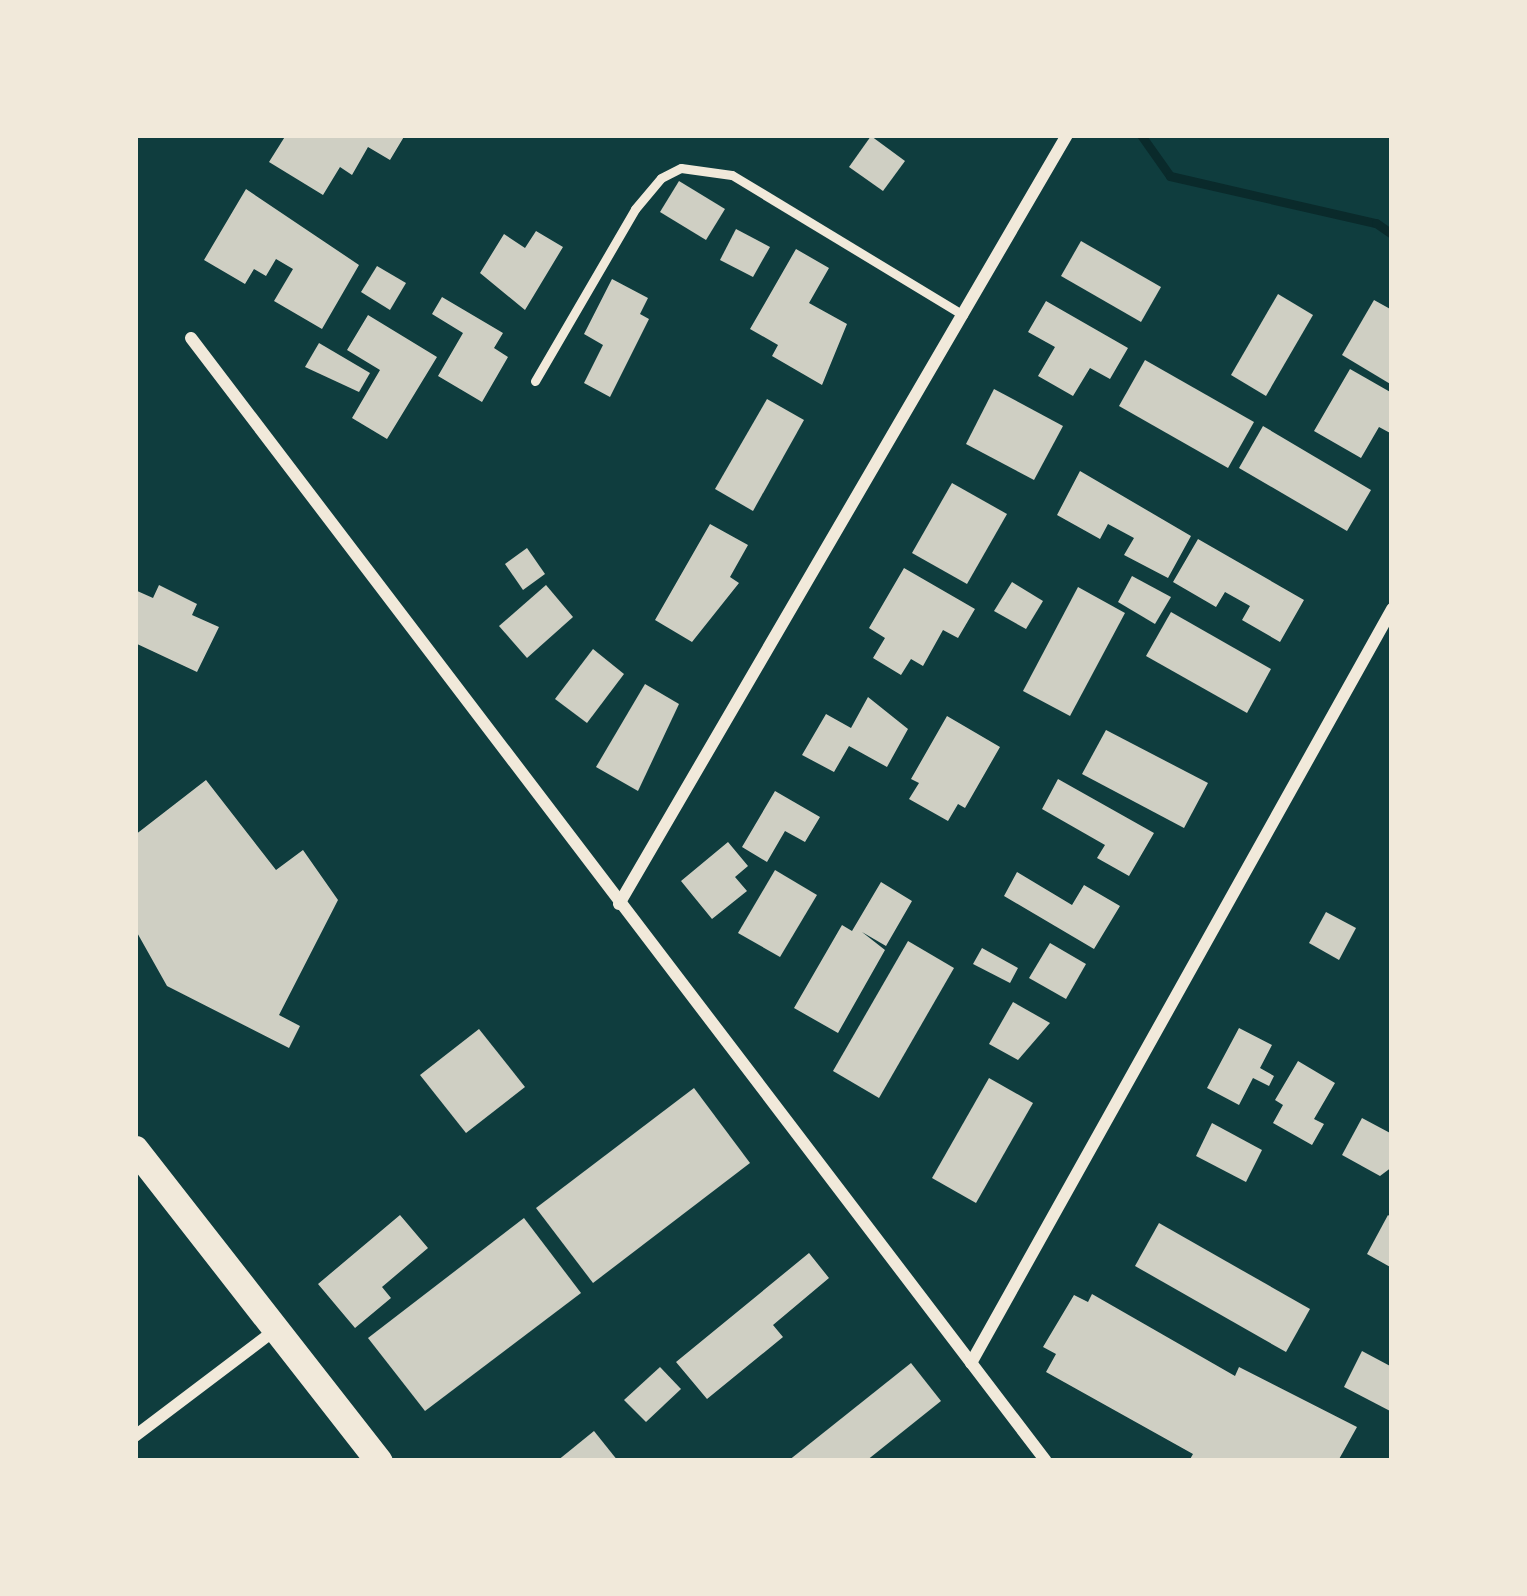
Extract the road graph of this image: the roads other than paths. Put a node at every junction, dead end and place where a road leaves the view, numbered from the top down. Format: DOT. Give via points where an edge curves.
graph roads {
  1 [pos="1066,135"];
  2 [pos="963,315"];
  3 [pos="191,338"];
  4 [pos="535,381"];
  5 [pos="1392,609"];
  6 [pos="620,904"];
  7 [pos="135,1149"];
  8 [pos="276,1329"];
  9 [pos="971,1363"];
  10 [pos="135,1436"];
  11 [pos="379,1461"];
  12 [pos="1046,1461"];
  1 -- 2 [label="street"];
  2 -- 4 [label="lane" via="732,176 681,168 635,209"];
  2 -- 6 [label="street"];
  3 -- 6 [label="street"];
  5 -- 9 [label="street"];
  6 -- 9 [label="street"];
  7 -- 8 [label="highway"];
  8 -- 10 [label="street"];
  8 -- 11 [label="highway"];
  9 -- 12 [label="street"];
}
